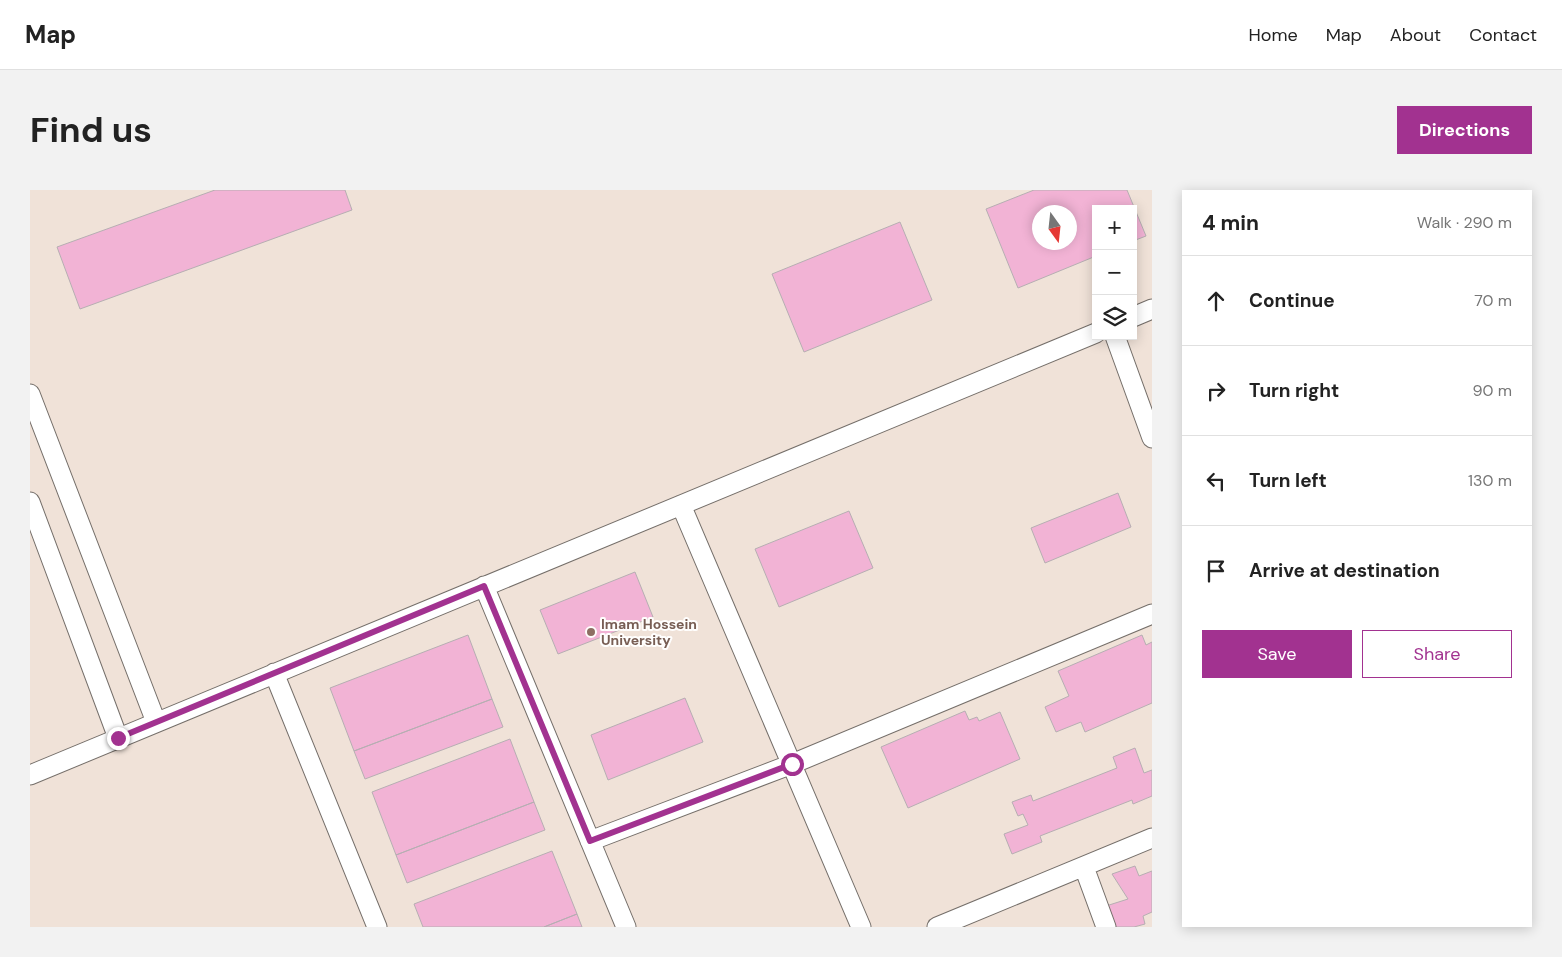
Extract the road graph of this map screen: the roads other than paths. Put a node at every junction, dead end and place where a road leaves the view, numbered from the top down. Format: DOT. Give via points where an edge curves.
graph roads {
  1 [pos="1152,309"];
  2 [pos="1137,315"];
  3 [pos="1092,335"];
  4 [pos="1116,340"];
  5 [pos="30,394"];
  6 [pos="1152,438"];
  7 [pos="30,502"];
  8 [pos="681,505"];
  9 [pos="484,586"];
  10 [pos="1152,614"];
  11 [pos="274,673"];
  12 [pos="156,722"];
  13 [pos="118,738"];
  14 [pos="792,764"];
  15 [pos="30,775"];
  16 [pos="1152,838"];
  17 [pos="590,841"];
  18 [pos="1084,866"];
  19 [pos="969,921"];
  20 [pos="377,927"];
  21 [pos="626,927"];
  22 [pos="861,927"];
  23 [pos="937,927"];
  24 [pos="1106,927"];
  1 -- 2 [label="lane"];
  3 -- 8 [label="lane"];
  4 -- 6 [label="lane"];
  5 -- 12 [label="lane"];
  7 -- 13 [label="lane"];
  8 -- 9 [label="lane"];
  8 -- 14 [label="lane"];
  9 -- 11 [label="lane"];
  9 -- 17 [label="lane"];
  10 -- 14 [label="lane"];
  11 -- 12 [label="lane"];
  11 -- 20 [label="lane"];
  12 -- 13 [label="lane"];
  13 -- 15 [label="lane"];
  14 -- 17 [label="lane"];
  14 -- 22 [label="lane"];
  16 -- 18 [label="lane"];
  17 -- 21 [label="lane"];
  18 -- 19 [label="lane"];
  18 -- 24 [label="lane"];
  19 -- 23 [label="lane"];
}
